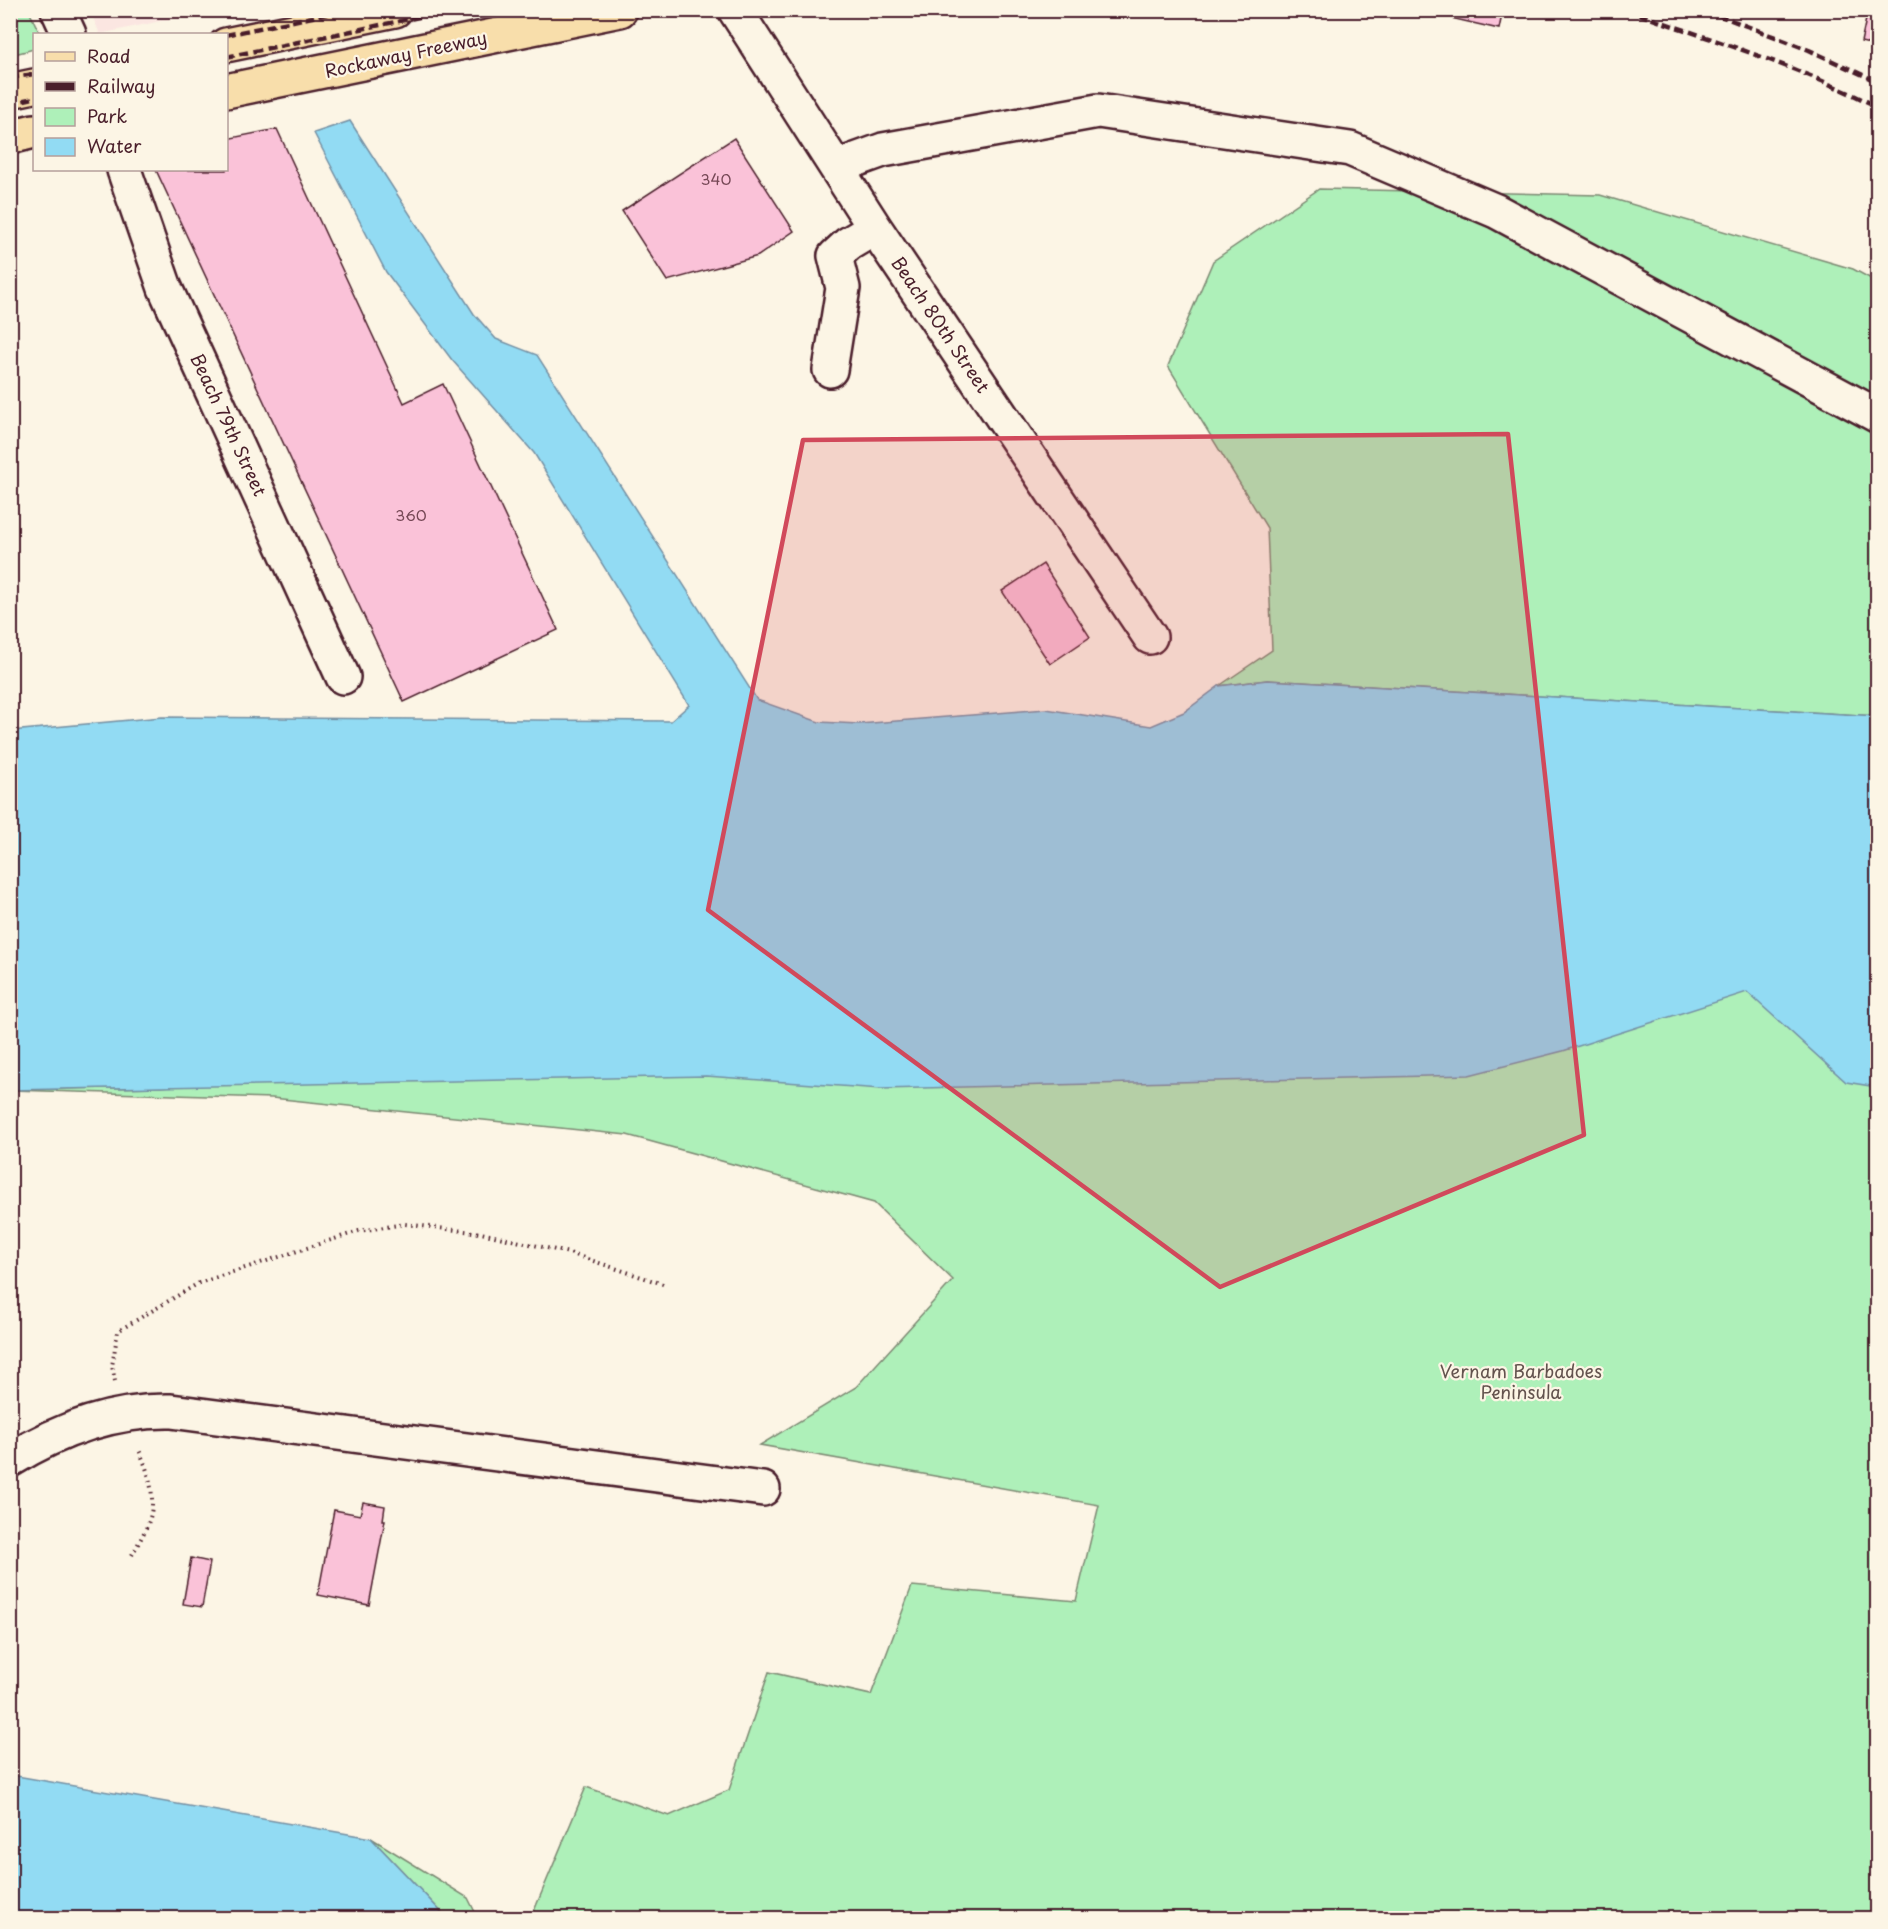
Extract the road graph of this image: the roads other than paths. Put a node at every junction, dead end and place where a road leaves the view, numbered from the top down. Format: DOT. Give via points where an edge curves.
graph roads {
  1 [pos="58,10"];
  2 [pos="394,10"];
  3 [pos="620,10"];
  4 [pos="735,10"];
  5 [pos="69,33"];
  6 [pos="228,45"];
  7 [pos="33,86"];
  8 [pos="228,91"];
  9 [pos="10,92"];
  10 [pos="33,131"];
  11 [pos="10,137"];
  12 [pos="836,167"];
  13 [pos="124,171"];
  14 [pos="875,228"];
  15 [pos="830,370"];
  16 [pos="1878,416"];
  17 [pos="1150,637"];
  18 [pos="343,677"];
  19 [pos="10,1460"];
  20 [pos="764,1489"];
  1 -- 5 [label="street"];
  2 -- 6 [label="main road"];
  3 -- 8 [label="main road, Rockaway Freeway"];
  4 -- 12 [label="street, Beach 80th Street"];
  7 -- 9 [label="main road"];
  10 -- 11 [label="main road"];
  12 -- 14 [label="street, Beach 80th Street"];
  12 -- 16 [label="street" via="883,150 1098,111 1350,149 1496,210"];
  13 -- 18 [label="street, Beach 79th Street" via="165,288"];
  14 -- 15 [label="street" via="835,256 843,288"];
  14 -- 17 [label="street, Beach 80th Street"];
  19 -- 20 [label="street" via="55,1435 123,1414 171,1411"];
}
